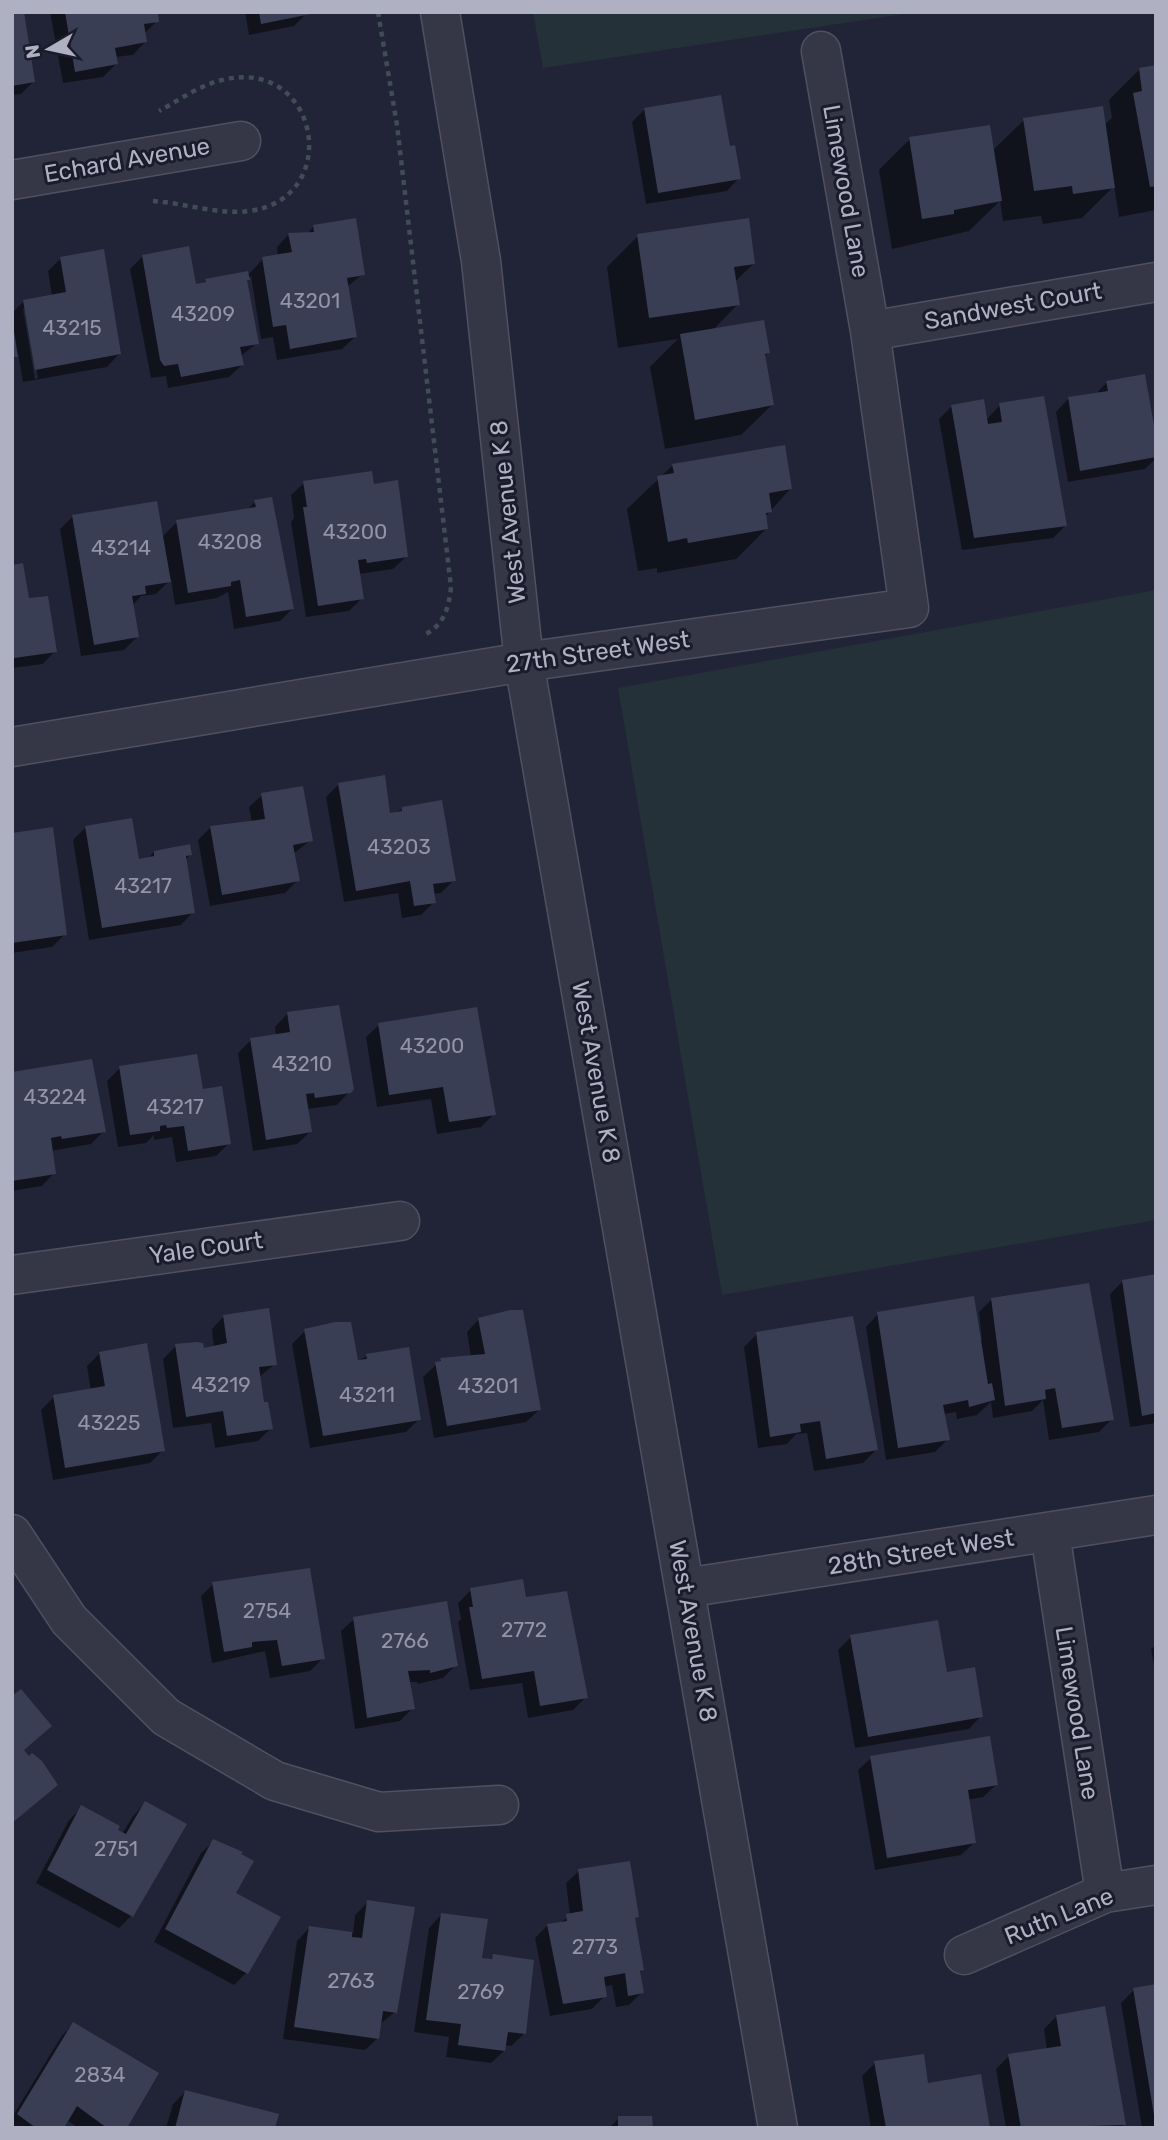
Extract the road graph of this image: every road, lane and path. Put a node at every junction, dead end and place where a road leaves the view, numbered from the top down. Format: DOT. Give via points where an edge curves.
graph roads {
  1 [pos="378,12"];
  2 [pos="440,12"];
  3 [pos="821,51"];
  4 [pos="242,141"];
  5 [pos="12,180"];
  6 [pos="1156,282"];
  7 [pos="870,331"];
  8 [pos="414,639"];
  9 [pos="524,662"];
  10 [pos="12,747"];
  11 [pos="400,1221"];
  12 [pos="12,1275"];
  13 [pos="1156,1516"];
  14 [pos="1050,1533"];
  15 [pos="12,1534"];
  16 [pos="685,1588"];
  17 [pos="499,1805"];
  18 [pos="1156,1885"];
  19 [pos="1105,1893"];
  20 [pos="964,1955"];
  21 [pos="778,2128"];
  1 -- 8 [label="path" via="397,125 450,587 442,621"];
  2 -- 9 [label="street, West Avenue K 8" via="481,261"];
  3 -- 7 [label="street, Limewood Lane"];
  4 -- 5 [label="street, Echard Avenue"];
  6 -- 7 [label="street, Sandwest Court"];
  7 -- 9 [label="street, 27th Street West" via="909,608"];
  9 -- 10 [label="street, 27th Street West"];
  9 -- 16 [label="street, West Avenue K 8"];
  11 -- 12 [label="street, Yale Court"];
  13 -- 14 [label="street, 28th Street West"];
  14 -- 16 [label="street, 28th Street West"];
  14 -- 19 [label="street, Limewood Lane"];
  15 -- 17 [label="street" via="69,1620 166,1717 275,1781 379,1812"];
  16 -- 21 [label="street, West Avenue K 8"];
  18 -- 19 [label="street, Ruth Lane"];
  19 -- 20 [label="street, Ruth Lane"];
}
